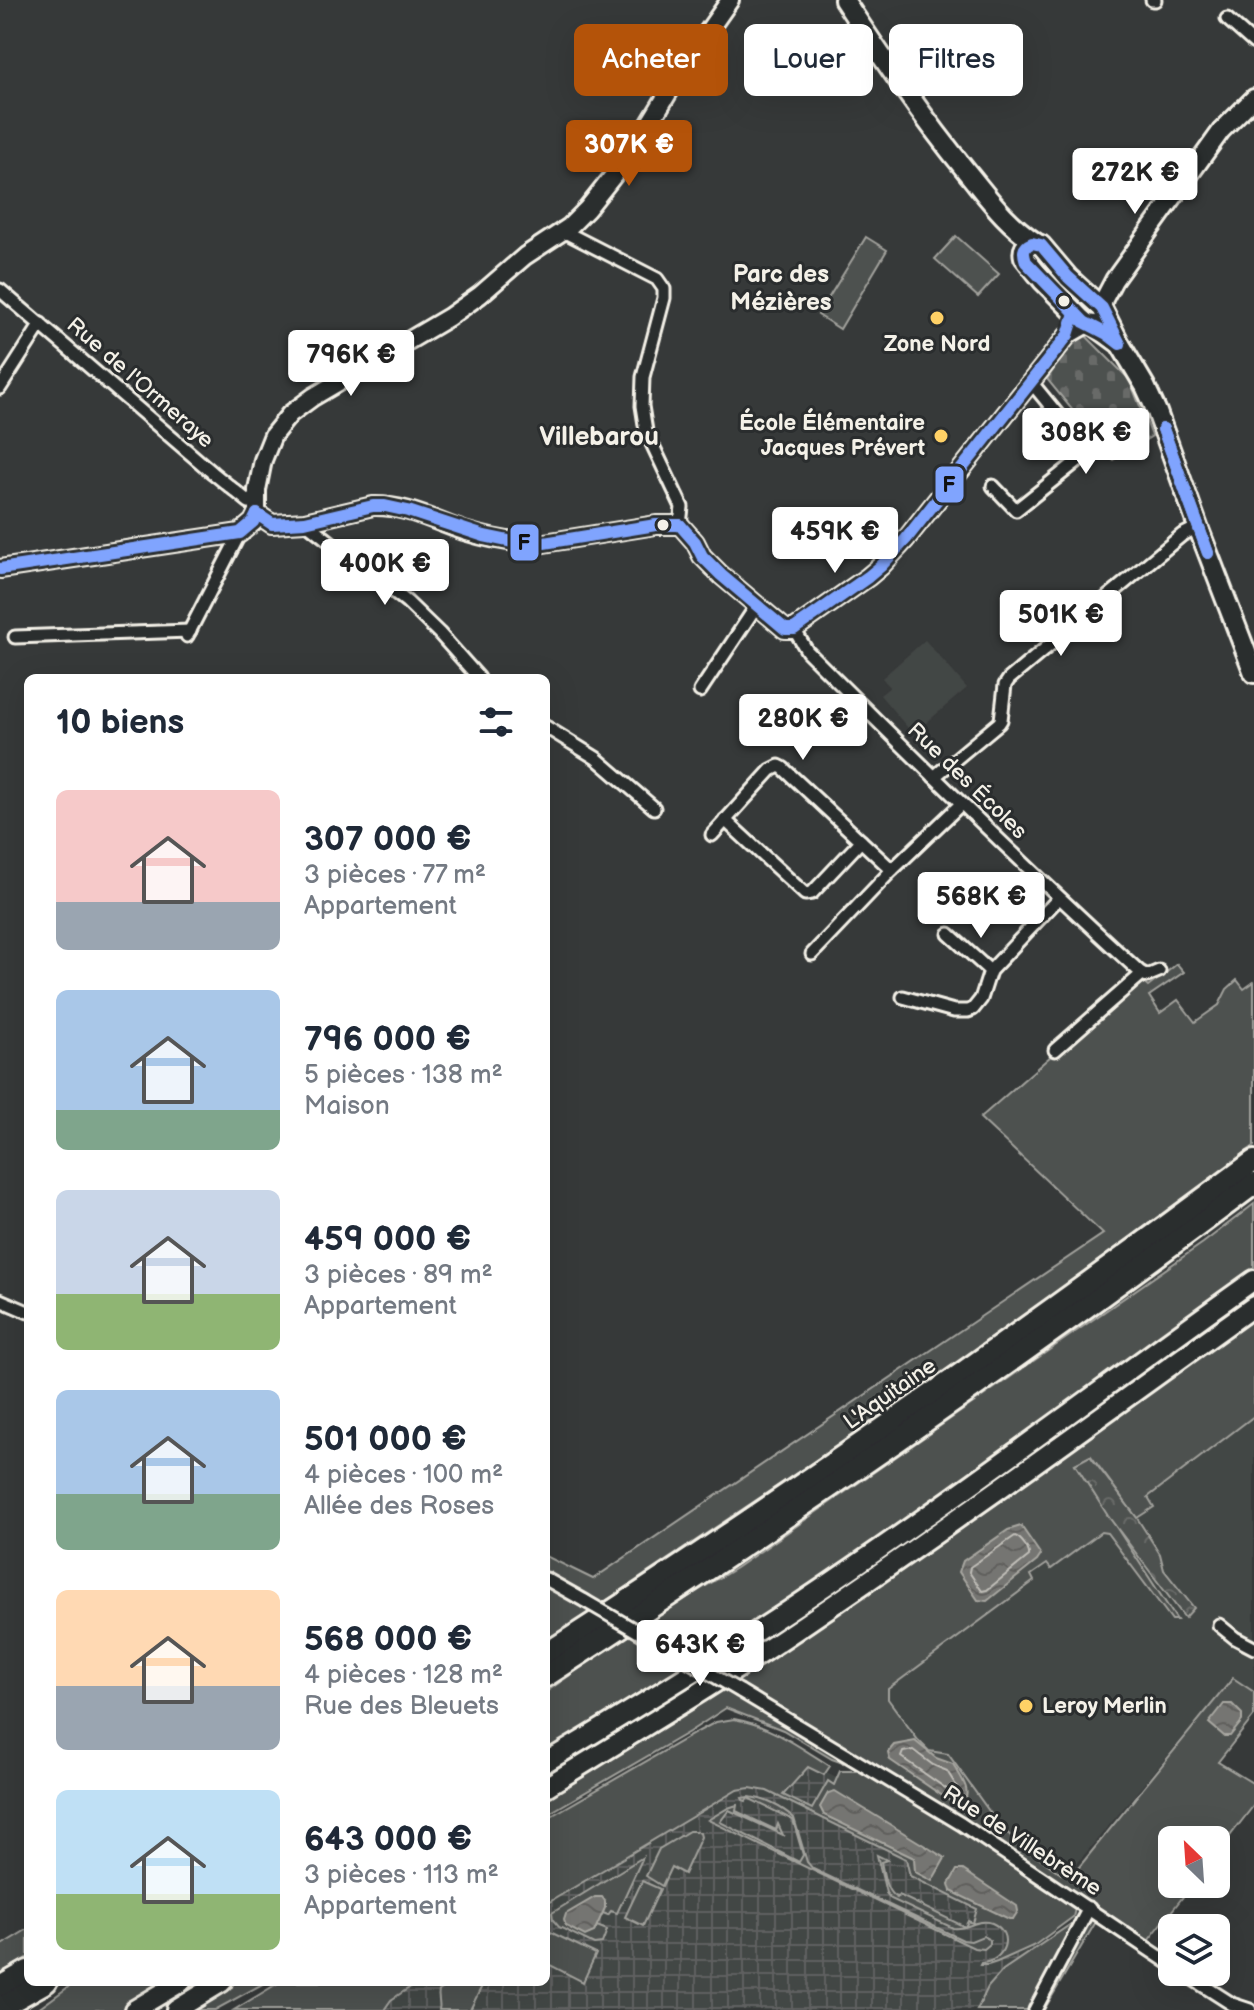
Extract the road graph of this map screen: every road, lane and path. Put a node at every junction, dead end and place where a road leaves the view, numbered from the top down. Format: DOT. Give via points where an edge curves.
graph roads {
  1 [pos="730,0"];
  2 [pos="844,0"];
  3 [pos="1227,19"];
  4 [pos="1254,43"];
  5 [pos="1254,98"];
  6 [pos="563,231"];
  7 [pos="0,290"];
  8 [pos="1092,313"];
  9 [pos="41,324"];
  10 [pos="1031,382"];
  11 [pos="0,388"];
  12 [pos="993,486"];
  13 [pos="256,509"];
  14 [pos="305,522"];
  15 [pos="680,525"];
  16 [pos="1198,527"];
  17 [pos="240,533"];
  18 [pos="0,569"];
  19 [pos="757,605"];
  20 [pos="794,629"];
  21 [pos="15,637"];
  22 [pos="1254,673"];
  23 [pos="475,674"];
  24 [pos="700,691"];
  25 [pos="550,729"];
  26 [pos="934,777"];
  27 [pos="961,804"];
  28 [pos="654,808"];
  29 [pos="725,820"];
  30 [pos="712,835"];
  31 [pos="861,841"];
  32 [pos="892,870"];
  33 [pos="1059,898"];
  34 [pos="949,934"];
  35 [pos="812,954"];
  36 [pos="990,971"];
  37 [pos="1159,971"];
  38 [pos="1142,974"];
  39 [pos="903,997"];
  40 [pos="1055,1050"];
  41 [pos="1254,1161"];
  42 [pos="1254,1184"];
  43 [pos="1254,1280"];
  44 [pos="0,1300"];
  45 [pos="1254,1306"];
  46 [pos="24,1310"];
  47 [pos="550,1581"];
  48 [pos="1219,1625"];
  49 [pos="1254,1648"];
  50 [pos="550,1651"];
  51 [pos="550,1673"];
  52 [pos="550,1760"];
  53 [pos="550,1785"];
  54 [pos="1089,1908"];
  55 [pos="1158,1955"];
  56 [pos="24,1973"];
  57 [pos="39,1986"];
  58 [pos="174,1986"];
  59 [pos="215,1986"];
  60 [pos="1204,1986"];
  61 [pos="0,1987"];
  62 [pos="0,2008"];
  63 [pos="134,2010"];
  64 [pos="176,2010"];
  65 [pos="1035,2010"];
  66 [pos="1250,2010"];
  1 -- 6 [label="street" via="633,151"];
  2 -- 8 [label="main road" via="920,112 1029,248 1031,268"];
  3 -- 4 [label="street"];
  5 -- 8 [label="street" via="1221,131"];
  6 -- 13 [label="street" via="460,310 290,414 267,448"];
  6 -- 15 [label="street" via="657,279 664,289 643,377 642,406 646,431 681,502"];
  7 -- 9 [label="street, Rue de l'Ormeraye"];
  8 -- 10 [label="street"];
  8 -- 16 [label="main road" via="1141,378"];
  9 -- 11 [label="street"];
  9 -- 13 [label="street, Rue de l'Ormeraye"];
  10 -- 12 [label="street" via="1085,448 1085,455 1016,510"];
  10 -- 20 [label="street" via="881,566"];
  13 -- 14 [label="street" via="272,524"];
  13 -- 17 [label="street" via="253,522"];
  14 -- 15 [label="street" via="385,506 525,544"];
  14 -- 23 [label="street" via="407,602"];
  15 -- 19 [label="street" via="702,556"];
  16 -- 22 [label="main road"];
  16 -- 26 [label="street" via="1009,679 999,723"];
  17 -- 18 [label="street"];
  17 -- 21 [label="street" via="189,634"];
  19 -- 20 [label="street" via="785,629"];
  19 -- 24 [label="street"];
  20 -- 26 [label="street, Rue des Écoles" via="807,651"];
  25 -- 28 [label="street" via="596,758"];
  26 -- 27 [label="street, Rue des Écoles"];
  27 -- 32 [label="street"];
  27 -- 33 [label="street, Rue des Écoles"];
  29 -- 30 [label="street"];
  29 -- 31 [label="street" via="805,894 812,893"];
  29 -- 31 [label="street" via="779,766"];
  31 -- 32 [label="street"];
  32 -- 35 [label="street"];
  33 -- 36 [label="street"];
  33 -- 38 [label="street, Rue des Écoles"];
  34 -- 36 [label="street"];
  36 -- 39 [label="street" via="981,999 968,1011"];
  37 -- 38 [label="street"];
  38 -- 40 [label="street"];
  41 -- 50 [label="highway, L'Aquitaine" via="925,1399"];
  42 -- 51 [label="highway, L'Aquitaine" via="936,1414"];
  43 -- 52 [label="main road" via="790,1610"];
  44 -- 46 [label="street"];
  45 -- 53 [label="main road" via="809,1622"];
  47 -- 54 [label="street, Rue de Villebrème, bridge" via="951,1817"];
  48 -- 49 [label="street"];
  54 -- 55 [label="street, Rue de Villebrème"];
  54 -- 65 [label="street"];
  56 -- 61 [label="highway"];
  57 -- 62 [label="highway"];
  58 -- 63 [label="main road"];
  59 -- 64 [label="main road"];
  60 -- 66 [label="street"];
}
